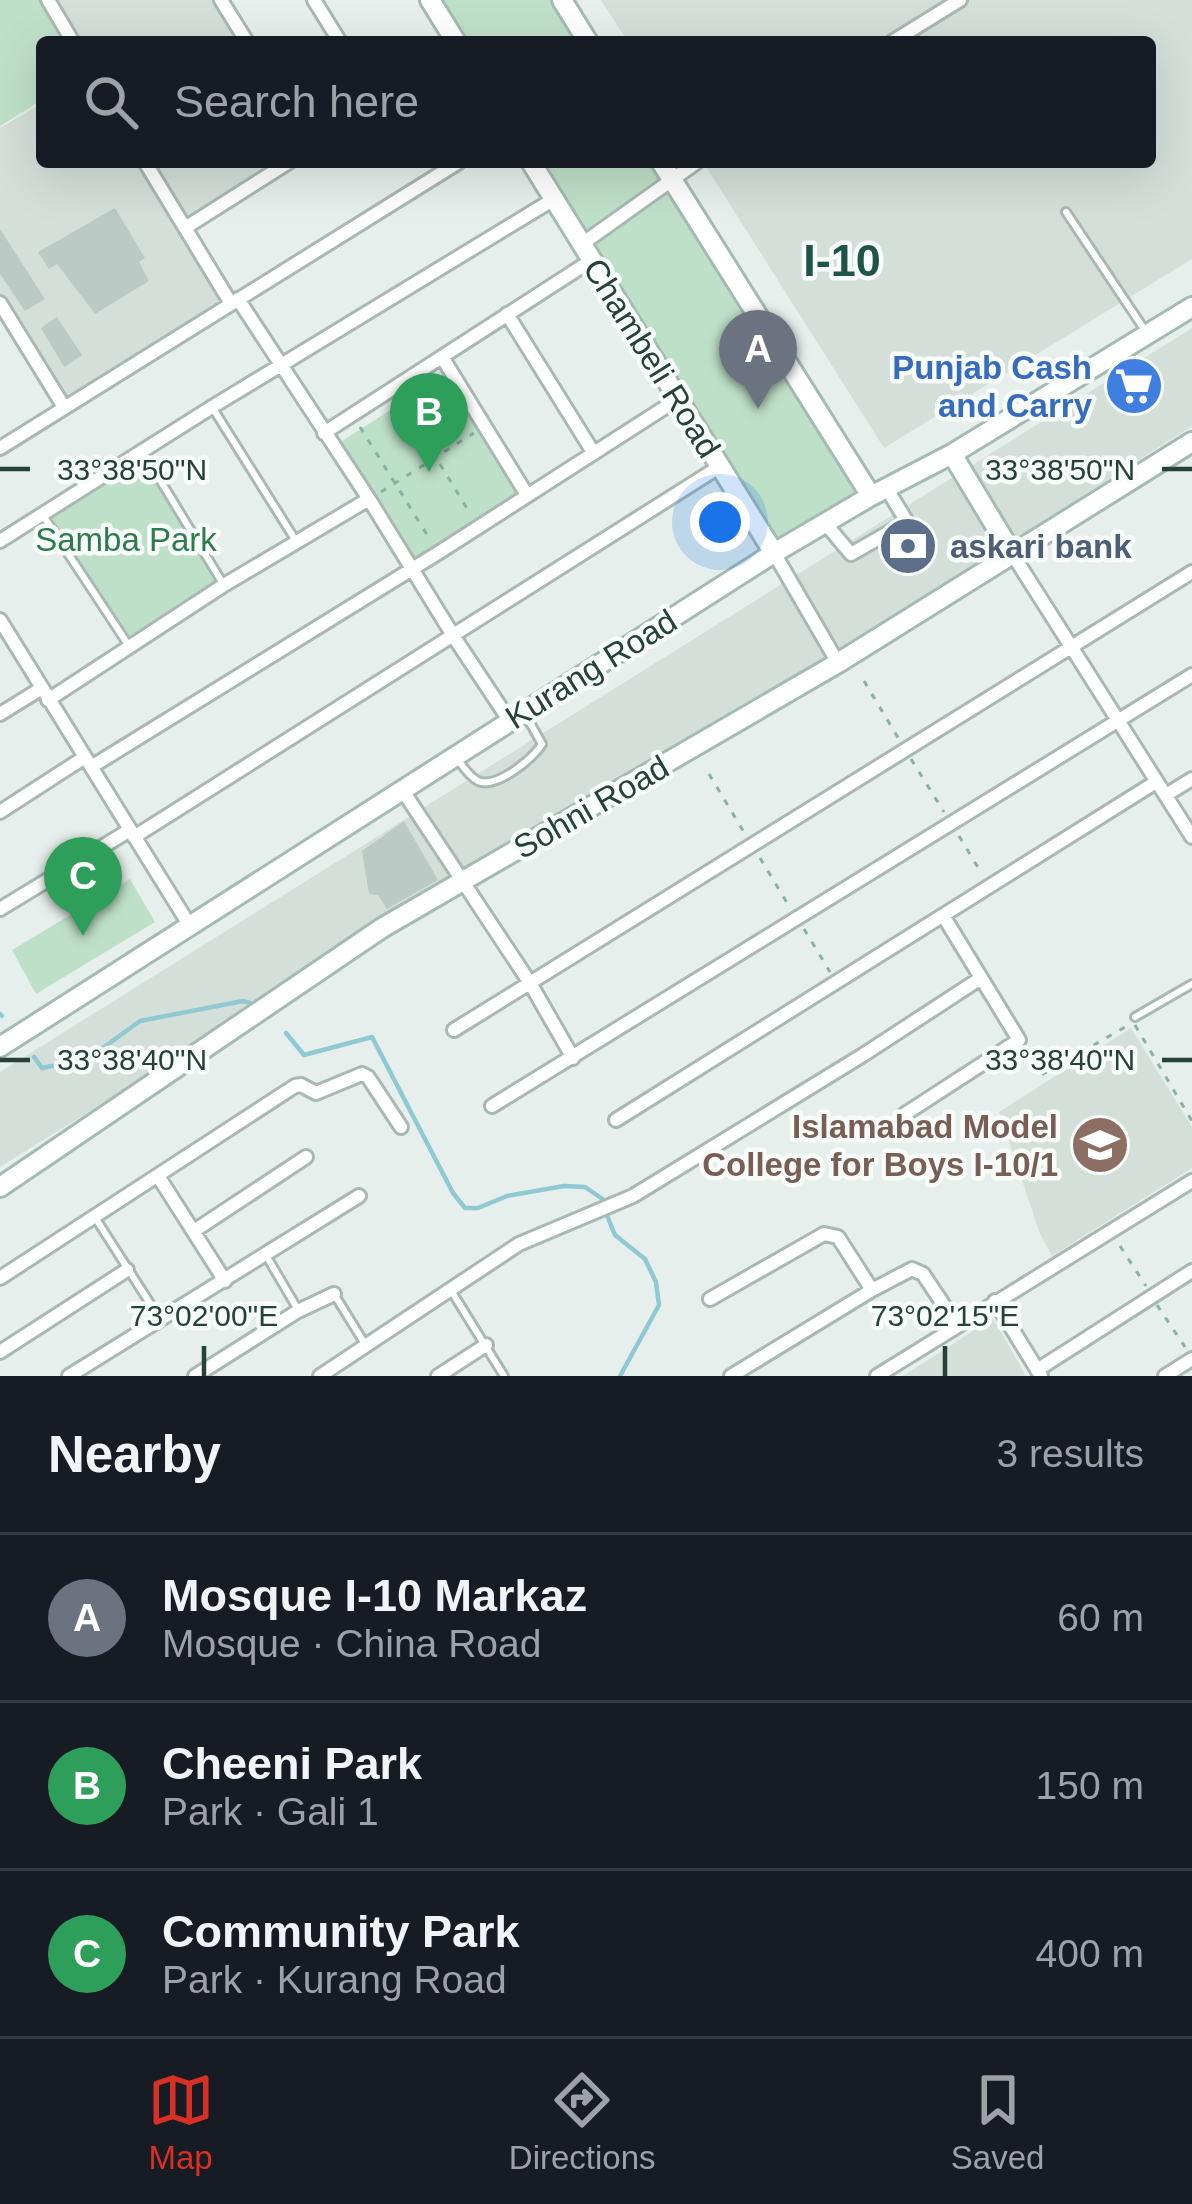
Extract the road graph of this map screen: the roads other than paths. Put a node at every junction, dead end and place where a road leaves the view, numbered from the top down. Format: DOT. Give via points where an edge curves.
graph roads {
  1 [pos="48,0"];
  2 [pos="221,0"];
  3 [pos="314,0"];
  4 [pos="430,0"];
  5 [pos="562,0"];
  6 [pos="960,0"];
  7 [pos="69,36"];
  8 [pos="243,36"];
  9 [pos="336,36"];
  10 [pos="452,36"];
  11 [pos="584,36"];
  12 [pos="902,36"];
  13 [pos="149,168"];
  14 [pos="280,168"];
  15 [pos="449,168"];
  16 [pos="535,168"];
  17 [pos="666,170"];
  18 [pos="554,199"];
  19 [pos="1066,212"];
  20 [pos="185,228"];
  21 [pos="587,252"];
  22 [pos="234,301"];
  23 [pos="0,303"];
  24 [pos="1192,307"];
  25 [pos="507,314"];
  26 [pos="1148,334"];
  27 [pos="442,357"];
  28 [pos="280,366"];
  29 [pos="678,399"];
  30 [pos="64,407"];
  31 [pos="212,407"];
  32 [pos="324,433"];
  33 [pos="1192,442"];
  34 [pos="0,448"];
  35 [pos="143,452"];
  36 [pos="593,452"];
  37 [pos="952,454"];
  38 [pos="719,467"];
  39 [pos="879,493"];
  40 [pos="527,495"];
  41 [pos="369,500"];
  42 [pos="42,514"];
  43 [pos="826,523"];
  44 [pos="0,541"];
  45 [pos="296,541"];
  46 [pos="775,554"];
  47 [pos="1012,555"];
  48 [pos="411,568"];
  49 [pos="1192,572"];
  50 [pos="224,585"];
  51 [pos="0,620"];
  52 [pos="454,637"];
  53 [pos="129,646"];
  54 [pos="1072,648"];
  55 [pos="838,663"];
  56 [pos="1192,675"];
  57 [pos="45,694"];
  58 [pos="0,714"];
  59 [pos="516,716"];
  60 [pos="1118,722"];
  61 [pos="455,756"];
  62 [pos="88,762"];
  63 [pos="1192,779"];
  64 [pos="1156,782"];
  65 [pos="403,791"];
  66 [pos="1166,795"];
  67 [pos="0,812"];
  68 [pos="132,834"];
  69 [pos="1192,837"];
  70 [pos="462,882"];
  71 [pos="0,909"];
  72 [pos="944,917"];
  73 [pos="190,926"];
  74 [pos="981,978"];
  75 [pos="530,983"];
  76 [pos="1192,984"];
  77 [pos="1135,1017"];
  78 [pos="454,1030"];
  79 [pos="0,1046"];
  80 [pos="573,1058"];
  81 [pos="492,1106"];
  82 [pos="905,1114"];
  83 [pos="616,1120"];
  84 [pos="401,1127"];
  85 [pos="306,1157"];
  86 [pos="158,1175"];
  87 [pos="2,1180"];
  88 [pos="1192,1181"];
  89 [pos="359,1196"];
  90 [pos="94,1216"];
  91 [pos="194,1231"];
  92 [pos="266,1255"];
  93 [pos="128,1270"];
  94 [pos="1192,1271"];
  95 [pos="0,1278"];
  96 [pos="225,1281"];
  97 [pos="450,1289"];
  98 [pos="872,1290"];
  99 [pos="334,1294"];
  100 [pos="710,1299"];
  101 [pos="995,1301"];
  102 [pos="298,1311"];
  103 [pos="160,1319"];
  104 [pos="957,1325"];
  105 [pos="487,1346"];
  106 [pos="368,1347"];
  107 [pos="0,1352"];
  108 [pos="1192,1359"];
  109 [pos="1039,1373"];
  110 [pos="69,1376"];
  111 [pos="195,1376"];
  112 [pos="320,1376"];
  113 [pos="438,1376"];
  114 [pos="504,1376"];
  115 [pos="731,1376"];
  116 [pos="878,1376"];
  117 [pos="1166,1376"];
  1 -- 7 [label="street"];
  2 -- 8 [label="street"];
  3 -- 9 [label="street"];
  4 -- 10 [label="street"];
  5 -- 11 [label="street"];
  6 -- 12 [label="street"];
  13 -- 20 [label="street"];
  14 -- 20 [label="street"];
  15 -- 22 [label="street"];
  16 -- 18 [label="street, Chambeli Road"];
  17 -- 21 [label="street"];
  17 -- 39 [label="street"];
  18 -- 21 [label="street, Chambeli Road"];
  18 -- 28 [label="street"];
  19 -- 26 [label="lane"];
  20 -- 22 [label="street"];
  21 -- 25 [label="street"];
  21 -- 29 [label="street, Chambeli Road"];
  22 -- 28 [label="street"];
  22 -- 30 [label="street"];
  23 -- 30 [label="street"];
  24 -- 26 [label="street, Kurang Road"];
  25 -- 27 [label="street"];
  25 -- 36 [label="street"];
  26 -- 37 [label="street, Kurang Road"];
  27 -- 32 [label="street"];
  27 -- 40 [label="street"];
  28 -- 31 [label="street"];
  28 -- 32 [label="street"];
  29 -- 36 [label="street"];
  29 -- 38 [label="street, Chambeli Road"];
  30 -- 34 [label="street"];
  31 -- 35 [label="street"];
  31 -- 45 [label="lane"];
  32 -- 41 [label="street"];
  33 -- 47 [label="street, Sohni Road"];
  35 -- 42 [label="street"];
  35 -- 50 [label="lane"];
  36 -- 40 [label="street"];
  37 -- 39 [label="street, Kurang Road"];
  37 -- 47 [label="street"];
  38 -- 46 [label="street, Chambeli Road"];
  38 -- 52 [label="street"];
  39 -- 43 [label="street, Kurang Road"];
  39 -- 43 [label="street" via="907,522 850,554"];
  40 -- 48 [label="street"];
  41 -- 45 [label="street"];
  41 -- 48 [label="street"];
  42 -- 44 [label="street"];
  42 -- 53 [label="lane"];
  43 -- 46 [label="street, Kurang Road"];
  45 -- 50 [label="street"];
  46 -- 55 [label="street"];
  46 -- 59 [label="street, Kurang Road"];
  47 -- 54 [label="street"];
  47 -- 55 [label="street, Sohni Road"];
  48 -- 52 [label="street"];
  48 -- 62 [label="street"];
  49 -- 54 [label="street"];
  50 -- 53 [label="street"];
  51 -- 57 [label="street"];
  52 -- 59 [label="street"];
  52 -- 68 [label="street"];
  53 -- 57 [label="street"];
  54 -- 60 [label="street"];
  54 -- 75 [label="street"];
  55 -- 70 [label="street, Sohni Road"];
  56 -- 60 [label="street"];
  57 -- 58 [label="street"];
  57 -- 62 [label="street"];
  59 -- 61 [label="street, Kurang Road"];
  59 -- 61 [label="lane" via="542,744 535,756 484,783"];
  60 -- 64 [label="street"];
  60 -- 80 [label="street"];
  61 -- 65 [label="street, Kurang Road"];
  62 -- 67 [label="street"];
  62 -- 68 [label="street"];
  63 -- 66 [label="street"];
  64 -- 66 [label="street"];
  64 -- 72 [label="street"];
  65 -- 70 [label="street"];
  65 -- 73 [label="street, Kurang Road"];
  66 -- 69 [label="street"];
  68 -- 71 [label="street"];
  68 -- 73 [label="street"];
  70 -- 75 [label="street"];
  70 -- 87 [label="street, Sohni Road"];
  72 -- 74 [label="street"];
  72 -- 83 [label="street"];
  73 -- 79 [label="street, Kurang Road"];
  74 -- 82 [label="street" via="1018,1040"];
  74 -- 97 [label="street" via="633,1196 519,1244"];
  75 -- 78 [label="street"];
  75 -- 80 [label="street"];
  76 -- 77 [label="lane"];
  80 -- 81 [label="street"];
  84 -- 86 [label="street" via="362,1074 316,1094 295,1086"];
  85 -- 91 [label="street"];
  86 -- 90 [label="street"];
  86 -- 91 [label="street"];
  88 -- 101 [label="street"];
  89 -- 92 [label="street"];
  90 -- 93 [label="lane"];
  90 -- 95 [label="street"];
  91 -- 96 [label="street"];
  92 -- 96 [label="street"];
  92 -- 102 [label="lane"];
  93 -- 103 [label="lane"];
  93 -- 107 [label="street"];
  94 -- 109 [label="street"];
  96 -- 103 [label="street"];
  97 -- 105 [label="lane"];
  97 -- 106 [label="street"];
  98 -- 100 [label="street" via="838,1237 824,1234"];
  98 -- 104 [label="street" via="918,1270"];
  98 -- 115 [label="street"];
  99 -- 102 [label="street"];
  99 -- 106 [label="lane"];
  101 -- 104 [label="street"];
  101 -- 109 [label="street"];
  102 -- 111 [label="street"];
  103 -- 110 [label="street"];
  104 -- 116 [label="street"];
  105 -- 113 [label="street"];
  105 -- 114 [label="lane"];
  106 -- 112 [label="street"];
  108 -- 117 [label="street"];
}
